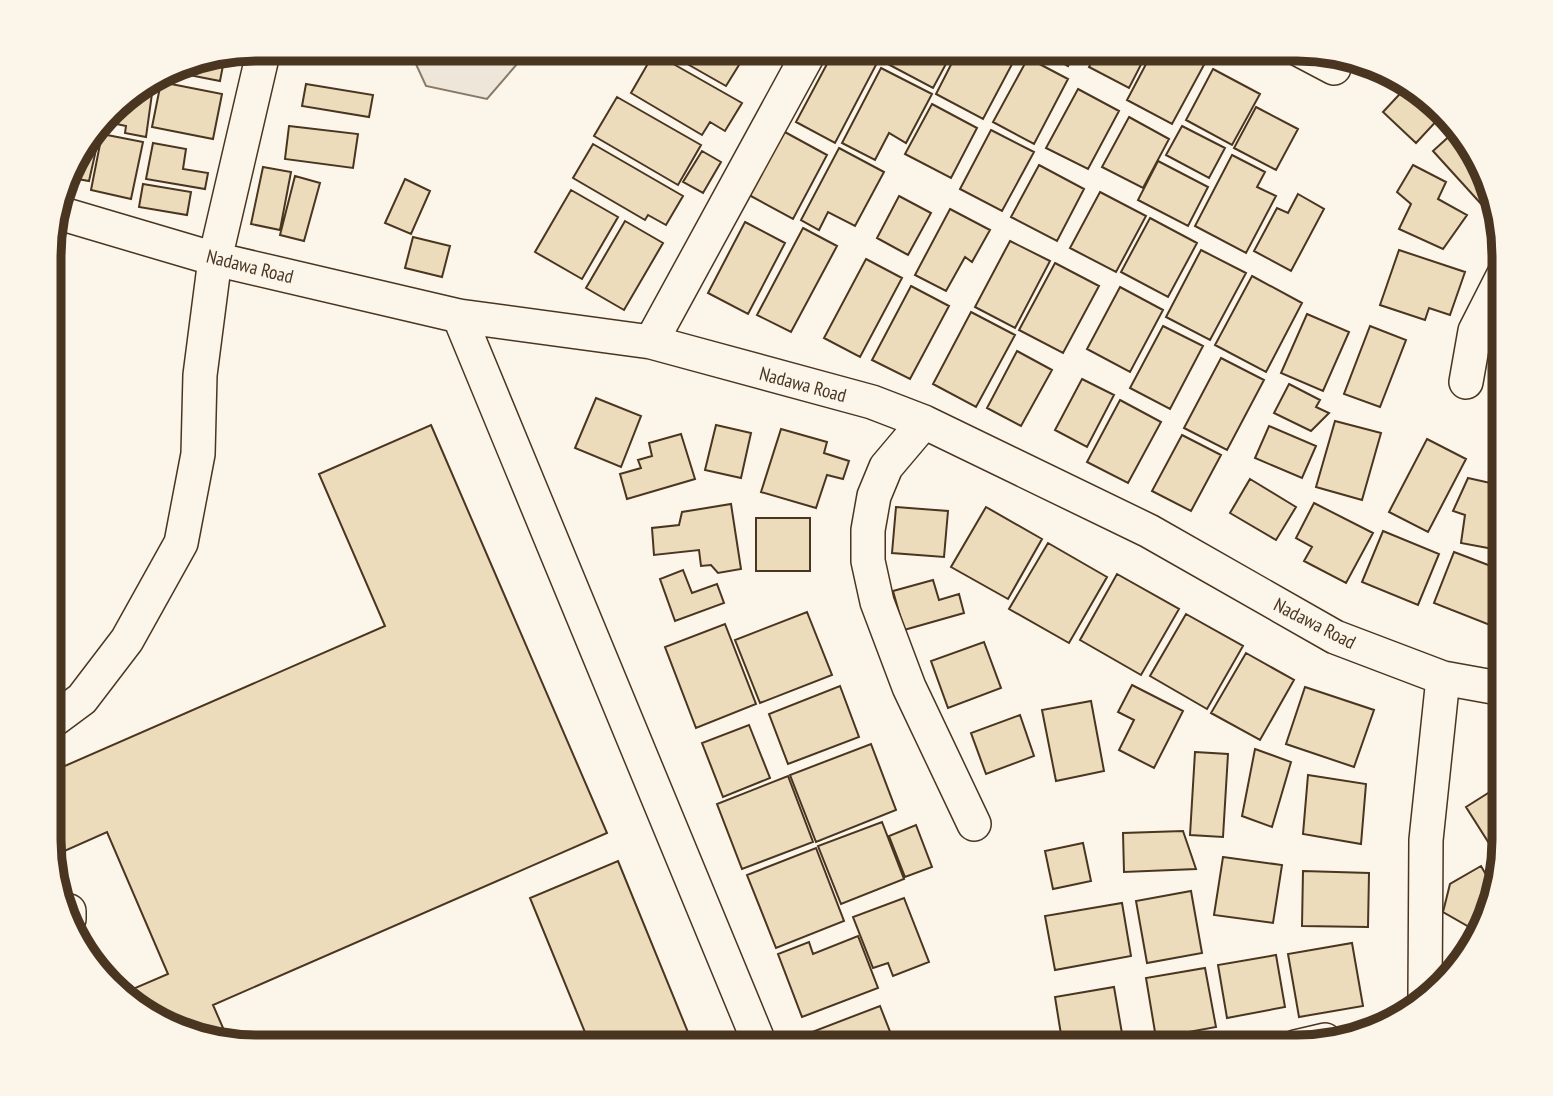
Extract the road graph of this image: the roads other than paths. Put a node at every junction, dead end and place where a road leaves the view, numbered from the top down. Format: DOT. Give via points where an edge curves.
graph roads {
  1 [pos="261,62"];
  2 [pos="804,62"];
  3 [pos="1326,64"];
  4 [pos="1334,68"];
  5 [pos="66,215"];
  6 [pos="215,259"];
  7 [pos="1491,300"];
  8 [pos="459,316"];
  9 [pos="651,342"];
  10 [pos="1466,382"];
  11 [pos="924,422"];
  12 [pos="1443,678"];
  13 [pos="1491,687"];
  14 [pos="62,714"];
  15 [pos="974,824"];
  16 [pos="1425,987"];
  17 [pos="756,1034"];
  1 -- 6 [label="street"];
  2 -- 9 [label="street"];
  3 -- 4 [label="street"];
  5 -- 6 [label="street, Nadawa Road"];
  6 -- 8 [label="street, Nadawa Road"];
  6 -- 14 [label="street" via="200,375 198,454 181,543 127,640 82,699"];
  7 -- 10 [label="street" via="1475,331"];
  8 -- 9 [label="street, Nadawa Road"];
  8 -- 17 [label="street"];
  9 -- 11 [label="street, Nadawa Road" via="872,402"];
  11 -- 12 [label="street, Nadawa Road" via="1149,531 1335,637"];
  11 -- 15 [label="street" via="886,467 874,496 868,562 877,601 909,687"];
  12 -- 13 [label="street, Nadawa Road"];
  12 -- 16 [label="street" via="1426,840"];
}
